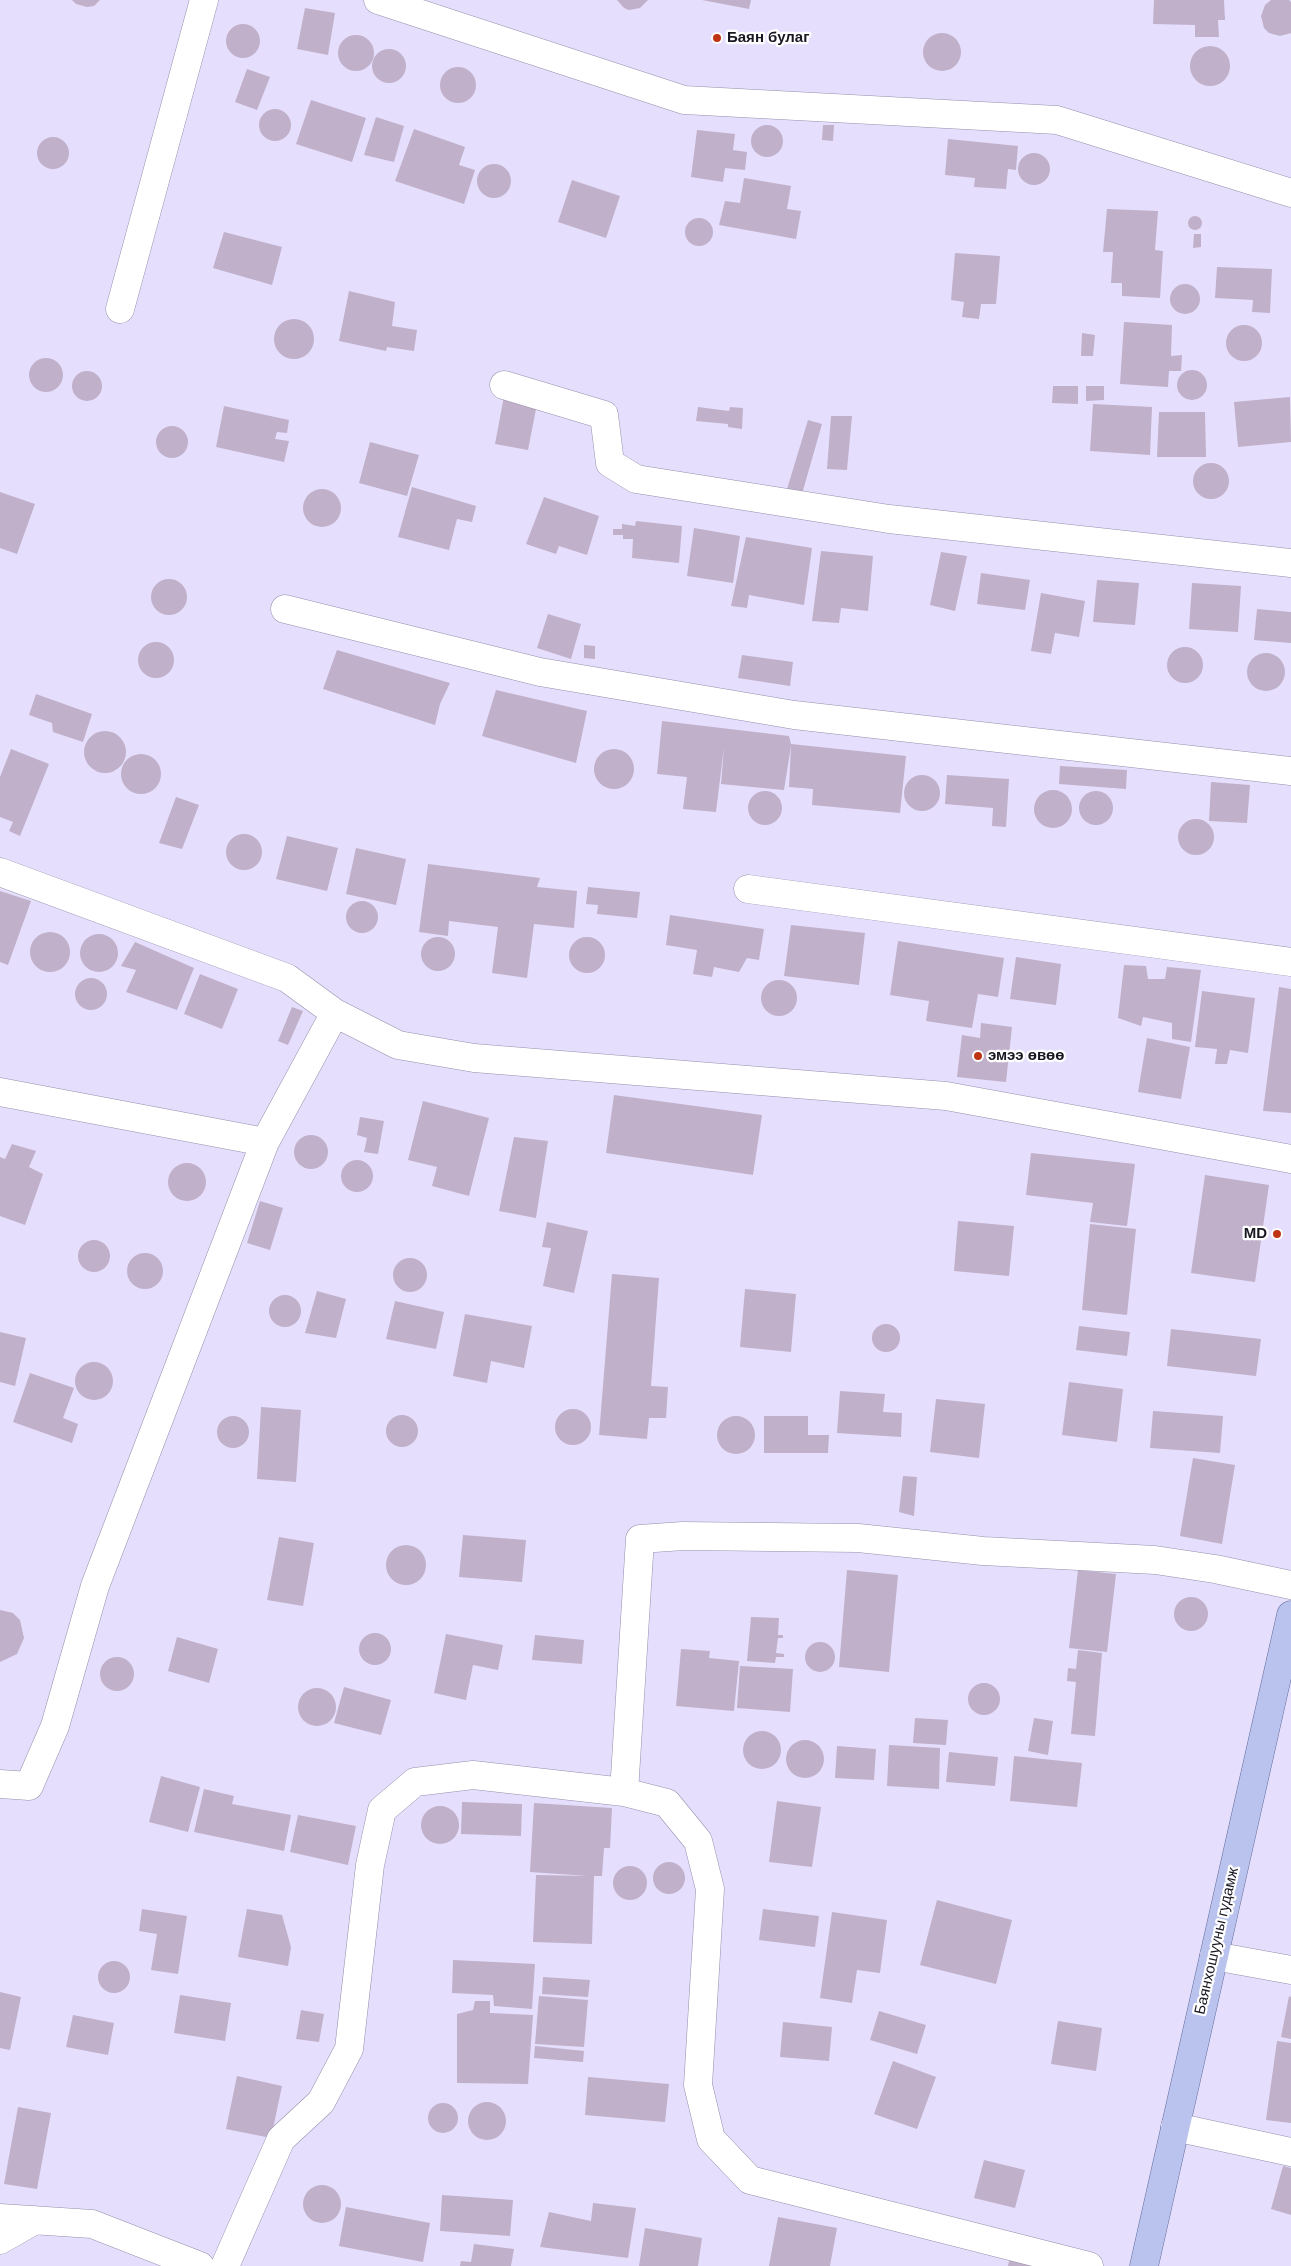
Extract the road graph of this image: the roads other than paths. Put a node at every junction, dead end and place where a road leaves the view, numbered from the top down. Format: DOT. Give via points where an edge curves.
graph roads {
  1 [pos="204,0"];
  2 [pos="378,0"];
  3 [pos="1291,193"];
  4 [pos="120,309"];
  5 [pos="504,385"];
  6 [pos="1291,563"];
  7 [pos="285,609"];
  8 [pos="1291,771"];
  9 [pos="0,872"];
  10 [pos="748,889"];
  11 [pos="1291,962"];
  12 [pos="335,1013"];
  13 [pos="0,1092"];
  14 [pos="265,1142"];
  15 [pos="1291,1159"];
  16 [pos="1291,1585"];
  17 [pos="1289,1633"];
  18 [pos="0,1784"];
  19 [pos="624,1792"];
  20 [pos="1214,1956"];
  21 [pos="1291,1970"];
  22 [pos="1176,2126"];
  23 [pos="1291,2152"];
  24 [pos="0,2218"];
  25 [pos="35,2220"];
  26 [pos="0,2240"];
  27 [pos="200,2266"];
  28 [pos="225,2266"];
  29 [pos="1089,2266"];
  30 [pos="1144,2266"];
  1 -- 4 [label="street"];
  2 -- 3 [label="street" via="684,100 1057,120"];
  5 -- 6 [label="street" via="604,415 610,463 636,479 889,519"];
  7 -- 8 [label="street" via="540,672 794,715"];
  9 -- 12 [label="street" via="287,978"];
  10 -- 11 [label="street"];
  12 -- 14 [label="street"];
  12 -- 15 [label="street" via="398,1045 474,1058 946,1096"];
  13 -- 14 [label="street"];
  14 -- 18 [label="street" via="95,1586 56,1726 29,1786"];
  16 -- 19 [label="street" via="1155,1560 983,1551 858,1538 683,1536 640,1539"];
  17 -- 20 [label="main road, Баянхошууны гудамж"];
  19 -- 28 [label="street" via="473,1775 415,1782 382,1810 370,1865 349,2049 321,2102 281,2139"];
  19 -- 29 [label="street" via="667,1803 698,1841 710,1889 698,2085 711,2139 750,2180"];
  20 -- 21 [label="street"];
  20 -- 22 [label="main road, Баянхошууны гудамж"];
  22 -- 23 [label="street"];
  22 -- 30 [label="main road, Баянхошууны гудамж"];
  24 -- 25 [label="street"];
  25 -- 26 [label="street"];
  25 -- 27 [label="street" via="92,2224"];
}
